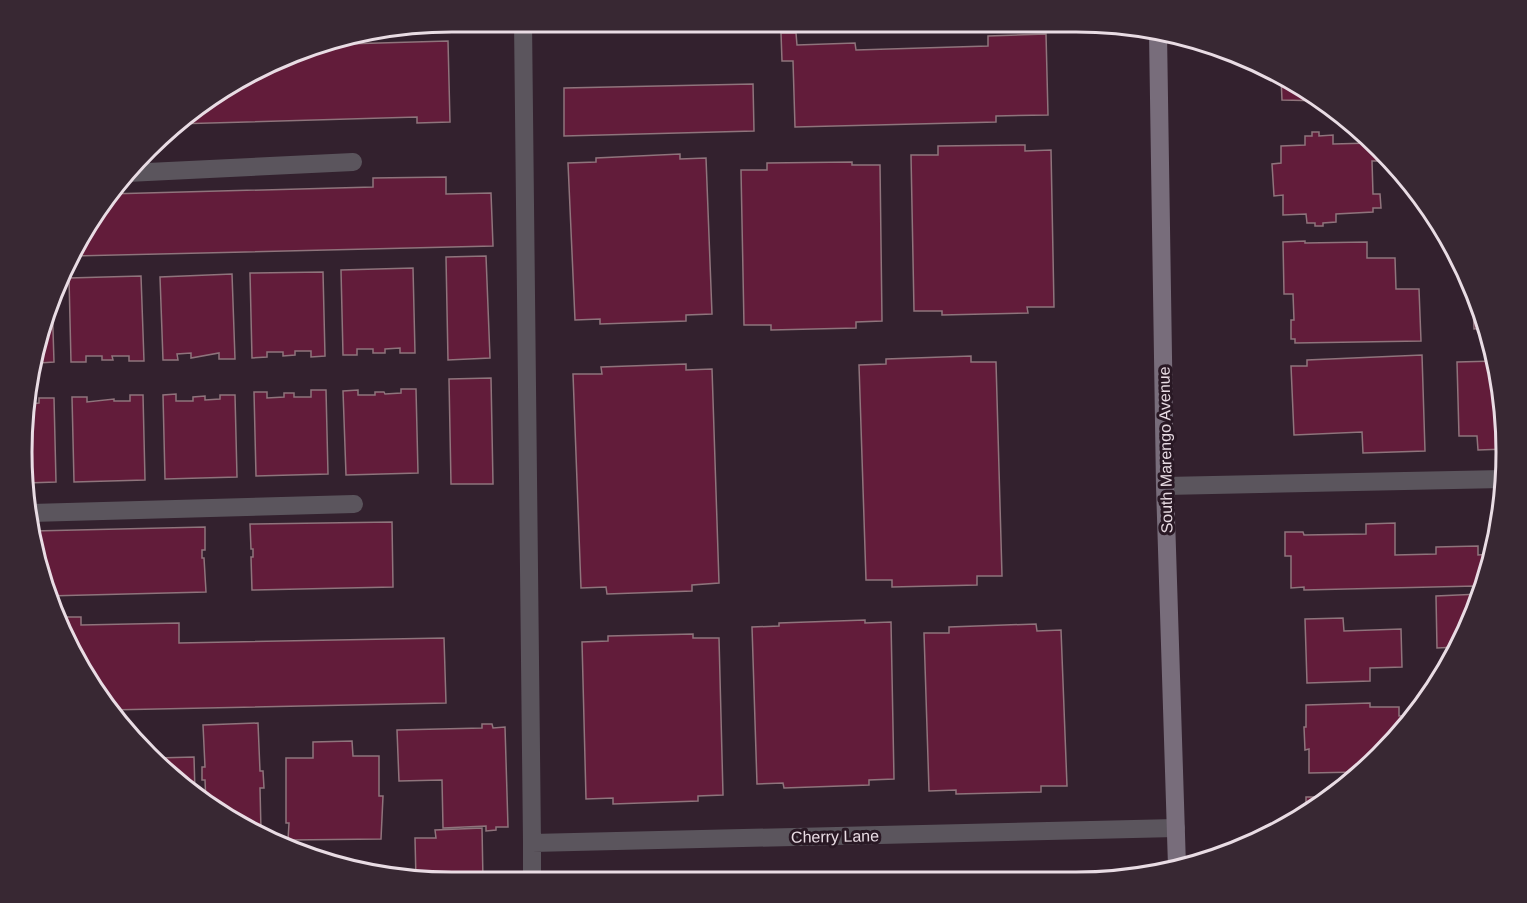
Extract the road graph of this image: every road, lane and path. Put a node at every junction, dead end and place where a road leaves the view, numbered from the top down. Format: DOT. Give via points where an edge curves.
graph roads {
  1 [pos="523,32"];
  2 [pos="1158,40"];
  3 [pos="353,162"];
  4 [pos="138,172"];
  5 [pos="1495,479"];
  6 [pos="1165,486"];
  7 [pos="354,504"];
  8 [pos="36,513"];
  9 [pos="1176,828"];
  10 [pos="532,843"];
  11 [pos="1177,859"];
  12 [pos="532,872"];
  1 -- 10 [label="lane"];
  2 -- 6 [label="street, South Marengo Avenue"];
  3 -- 4 [label="lane"];
  5 -- 6 [label="lane"];
  6 -- 9 [label="street, South Marengo Avenue"];
  7 -- 8 [label="lane"];
  9 -- 10 [label="lane, Cherry Lane"];
  9 -- 11 [label="street, South Marengo Avenue"];
  10 -- 12 [label="lane"];
}
